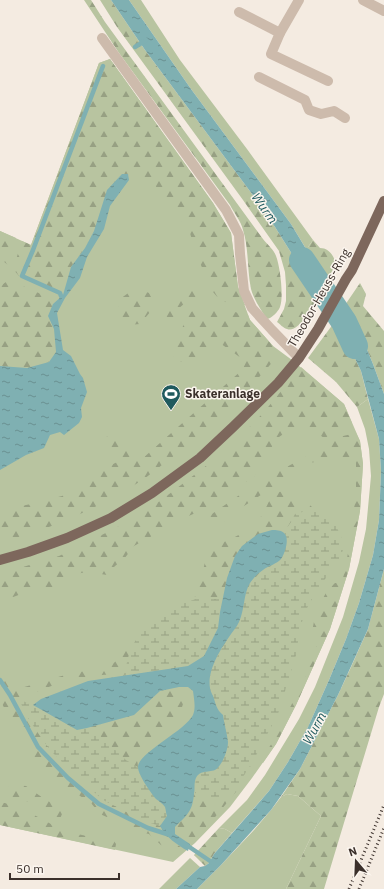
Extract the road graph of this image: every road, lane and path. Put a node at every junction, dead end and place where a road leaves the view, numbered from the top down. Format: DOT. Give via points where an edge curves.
graph roads {
  1 [pos="299,0"];
  2 [pos="363,0"];
  3 [pos="384,11"];
  4 [pos="239,12"];
  5 [pos="280,33"];
  6 [pos="102,38"];
  7 [pos="259,77"];
  8 [pos="328,82"];
  9 [pos="345,118"];
  10 [pos="384,201"];
  11 [pos="299,358"];
  12 [pos="0,560"];
  1 -- 5 [label="street"];
  2 -- 3 [label="street"];
  4 -- 5 [label="street"];
  5 -- 8 [label="street" via="271,54"];
  6 -- 11 [label="street" via="226,210 239,235 244,291 252,308"];
  7 -- 9 [label="street" via="305,100 309,110 321,114 334,111"];
  10 -- 11 [label="main road, Theodor-Heuss-Ring" via="355,266"];
  11 -- 12 [label="main road, Theodor-Heuss-Ring" via="278,383 200,458 152,493 111,518 67,538"];
}
